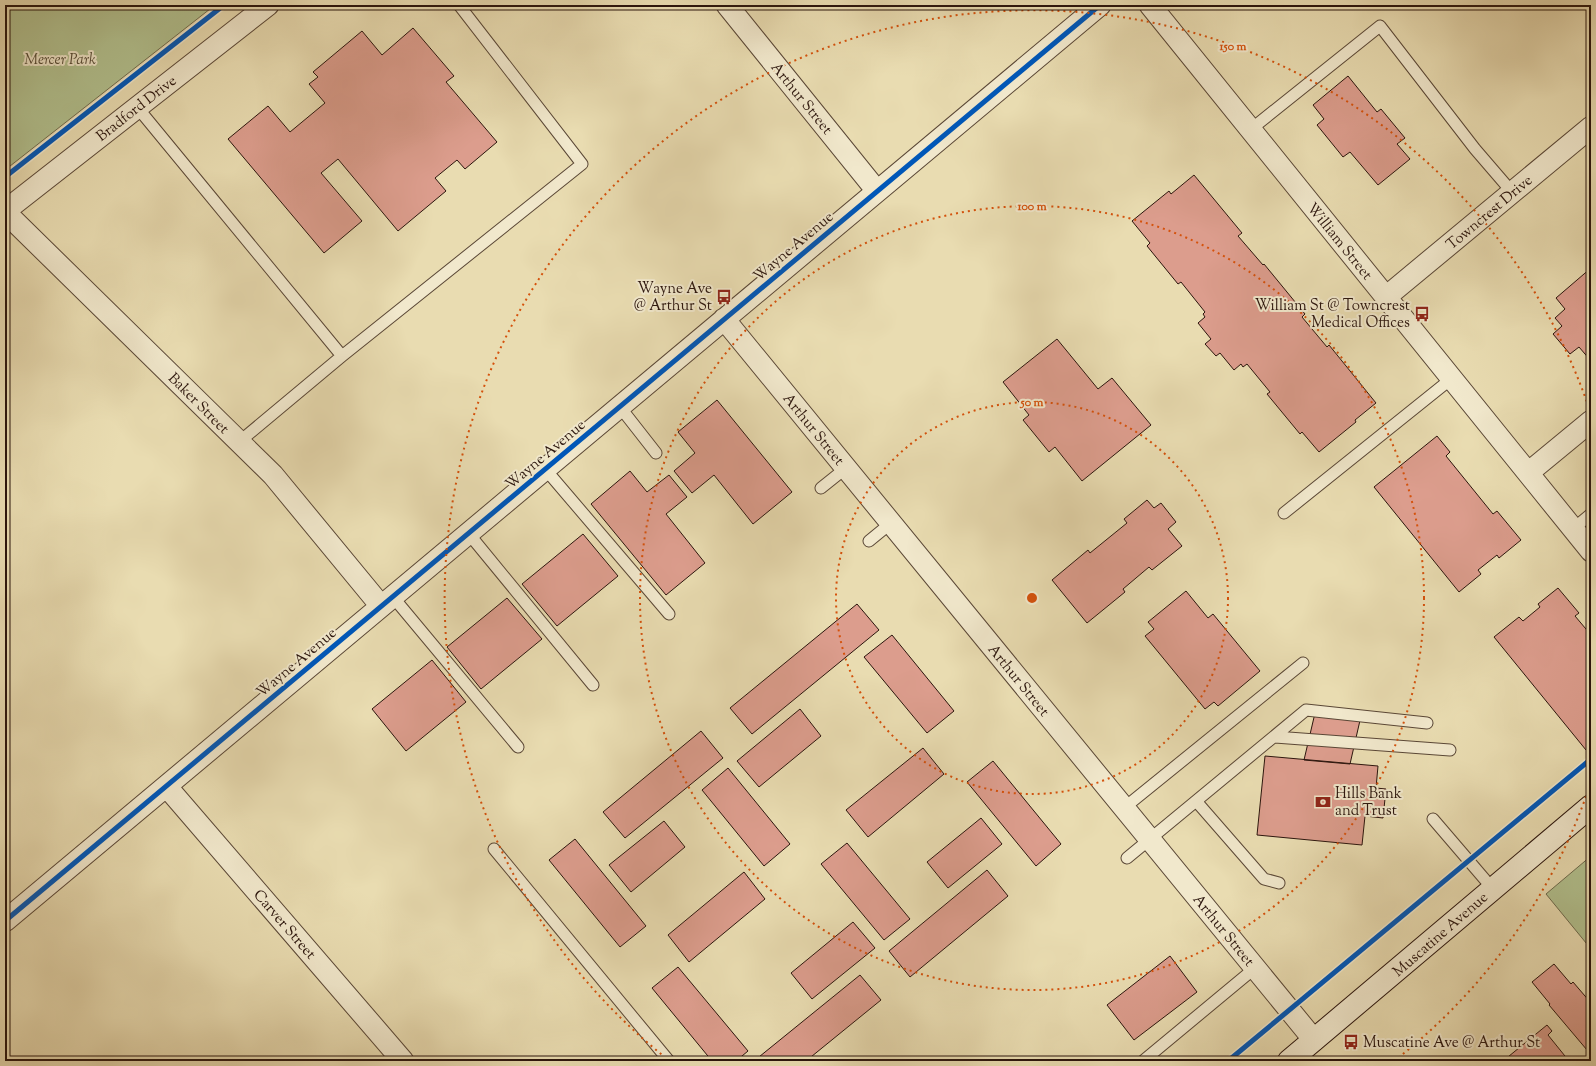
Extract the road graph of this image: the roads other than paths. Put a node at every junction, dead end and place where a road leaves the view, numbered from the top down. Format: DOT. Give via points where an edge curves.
graph roads {
  1 [pos="268,5"];
  2 [pos="458,5"];
  3 [pos="727,5"];
  4 [pos="1100,5"];
  5 [pos="1150,5"];
  6 [pos="137,108"];
  7 [pos="1591,127"];
  8 [pos="1250,130"];
  9 [pos="877,191"];
  10 [pos="1512,192"];
  11 [pos="5,212"];
  12 [pos="1386,297"];
  13 [pos="724,319"];
  14 [pos="342,356"];
  15 [pos="1451,379"];
  16 [pos="620,407"];
  17 [pos="1591,421"];
  18 [pos="239,442"];
  19 [pos="656,453"];
  20 [pos="846,468"];
  21 [pos="546,470"];
  22 [pos="1528,473"];
  23 [pos="821,488"];
  24 [pos="1284,513"];
  25 [pos="1591,514"];
  26 [pos="891,523"];
  27 [pos="1573,529"];
  28 [pos="468,534"];
  29 [pos="869,541"];
  30 [pos="1591,551"];
  31 [pos="387,602"];
  32 [pos="669,614"];
  33 [pos="1303,663"];
  34 [pos="593,685"];
  35 [pos="1427,723"];
  36 [pos="1275,737"];
  37 [pos="518,747"];
  38 [pos="1450,750"];
  39 [pos="167,787"];
  40 [pos="1196,801"];
  41 [pos="1591,806"];
  42 [pos="1124,808"];
  43 [pos="1433,819"];
  44 [pos="1149,839"];
  45 [pos="494,849"];
  46 [pos="1126,858"];
  47 [pos="1279,882"];
  48 [pos="1493,889"];
  49 [pos="5,921"];
  50 [pos="1255,968"];
  51 [pos="1314,1040"];
  52 [pos="402,1061"];
  53 [pos="669,1061"];
  54 [pos="1143,1061"];
  55 [pos="1289,1061"];
  1 -- 6 [label="street, Bradford Drive"];
  2 -- 14 [label="lane" via="582,164"];
  3 -- 9 [label="street, Arthur Street"];
  4 -- 9 [label="street, Wayne Avenue"];
  5 -- 8 [label="street, William Street"];
  6 -- 11 [label="street, Bradford Drive"];
  6 -- 14 [label="lane"];
  7 -- 10 [label="street, Towncrest Drive"];
  8 -- 10 [label="lane" via="1380,26 1474,149"];
  8 -- 12 [label="street, William Street"];
  9 -- 13 [label="street, Wayne Avenue"];
  10 -- 12 [label="street, Towncrest Drive"];
  11 -- 18 [label="street, Baker Street"];
  12 -- 15 [label="street, William Street"];
  13 -- 16 [label="street, Wayne Avenue"];
  13 -- 20 [label="street, Arthur Street"];
  14 -- 18 [label="lane"];
  15 -- 22 [label="street, William Street"];
  15 -- 24 [label="lane"];
  16 -- 19 [label="lane"];
  16 -- 21 [label="street, Wayne Avenue"];
  17 -- 22 [label="street"];
  18 -- 31 [label="street, Baker Street"];
  20 -- 23 [label="lane"];
  20 -- 26 [label="street, Arthur Street"];
  21 -- 28 [label="street, Wayne Avenue"];
  21 -- 32 [label="lane"];
  22 -- 27 [label="street, William Street"];
  25 -- 27 [label="lane"];
  26 -- 29 [label="lane"];
  26 -- 42 [label="street, Arthur Street"];
  27 -- 30 [label="street, William Street"];
  28 -- 31 [label="street, Wayne Avenue"];
  28 -- 34 [label="lane"];
  31 -- 37 [label="lane"];
  31 -- 39 [label="street, Wayne Avenue"];
  33 -- 42 [label="lane"];
  35 -- 36 [label="lane" via="1306,710"];
  36 -- 38 [label="lane"];
  36 -- 40 [label="lane"];
  39 -- 49 [label="street, Wayne Avenue"];
  39 -- 52 [label="street, Carver Street"];
  40 -- 44 [label="lane"];
  40 -- 47 [label="lane" via="1264,879"];
  41 -- 48 [label="main road, Muscatine Avenue"];
  42 -- 44 [label="street, Arthur Street"];
  43 -- 48 [label="lane"];
  44 -- 46 [label="lane"];
  44 -- 50 [label="street, Arthur Street"];
  45 -- 53 [label="lane"];
  48 -- 51 [label="main road, Muscatine Avenue"];
  50 -- 51 [label="street, Arthur Street"];
  50 -- 54 [label="lane"];
  51 -- 55 [label="main road, Muscatine Avenue"];
}
